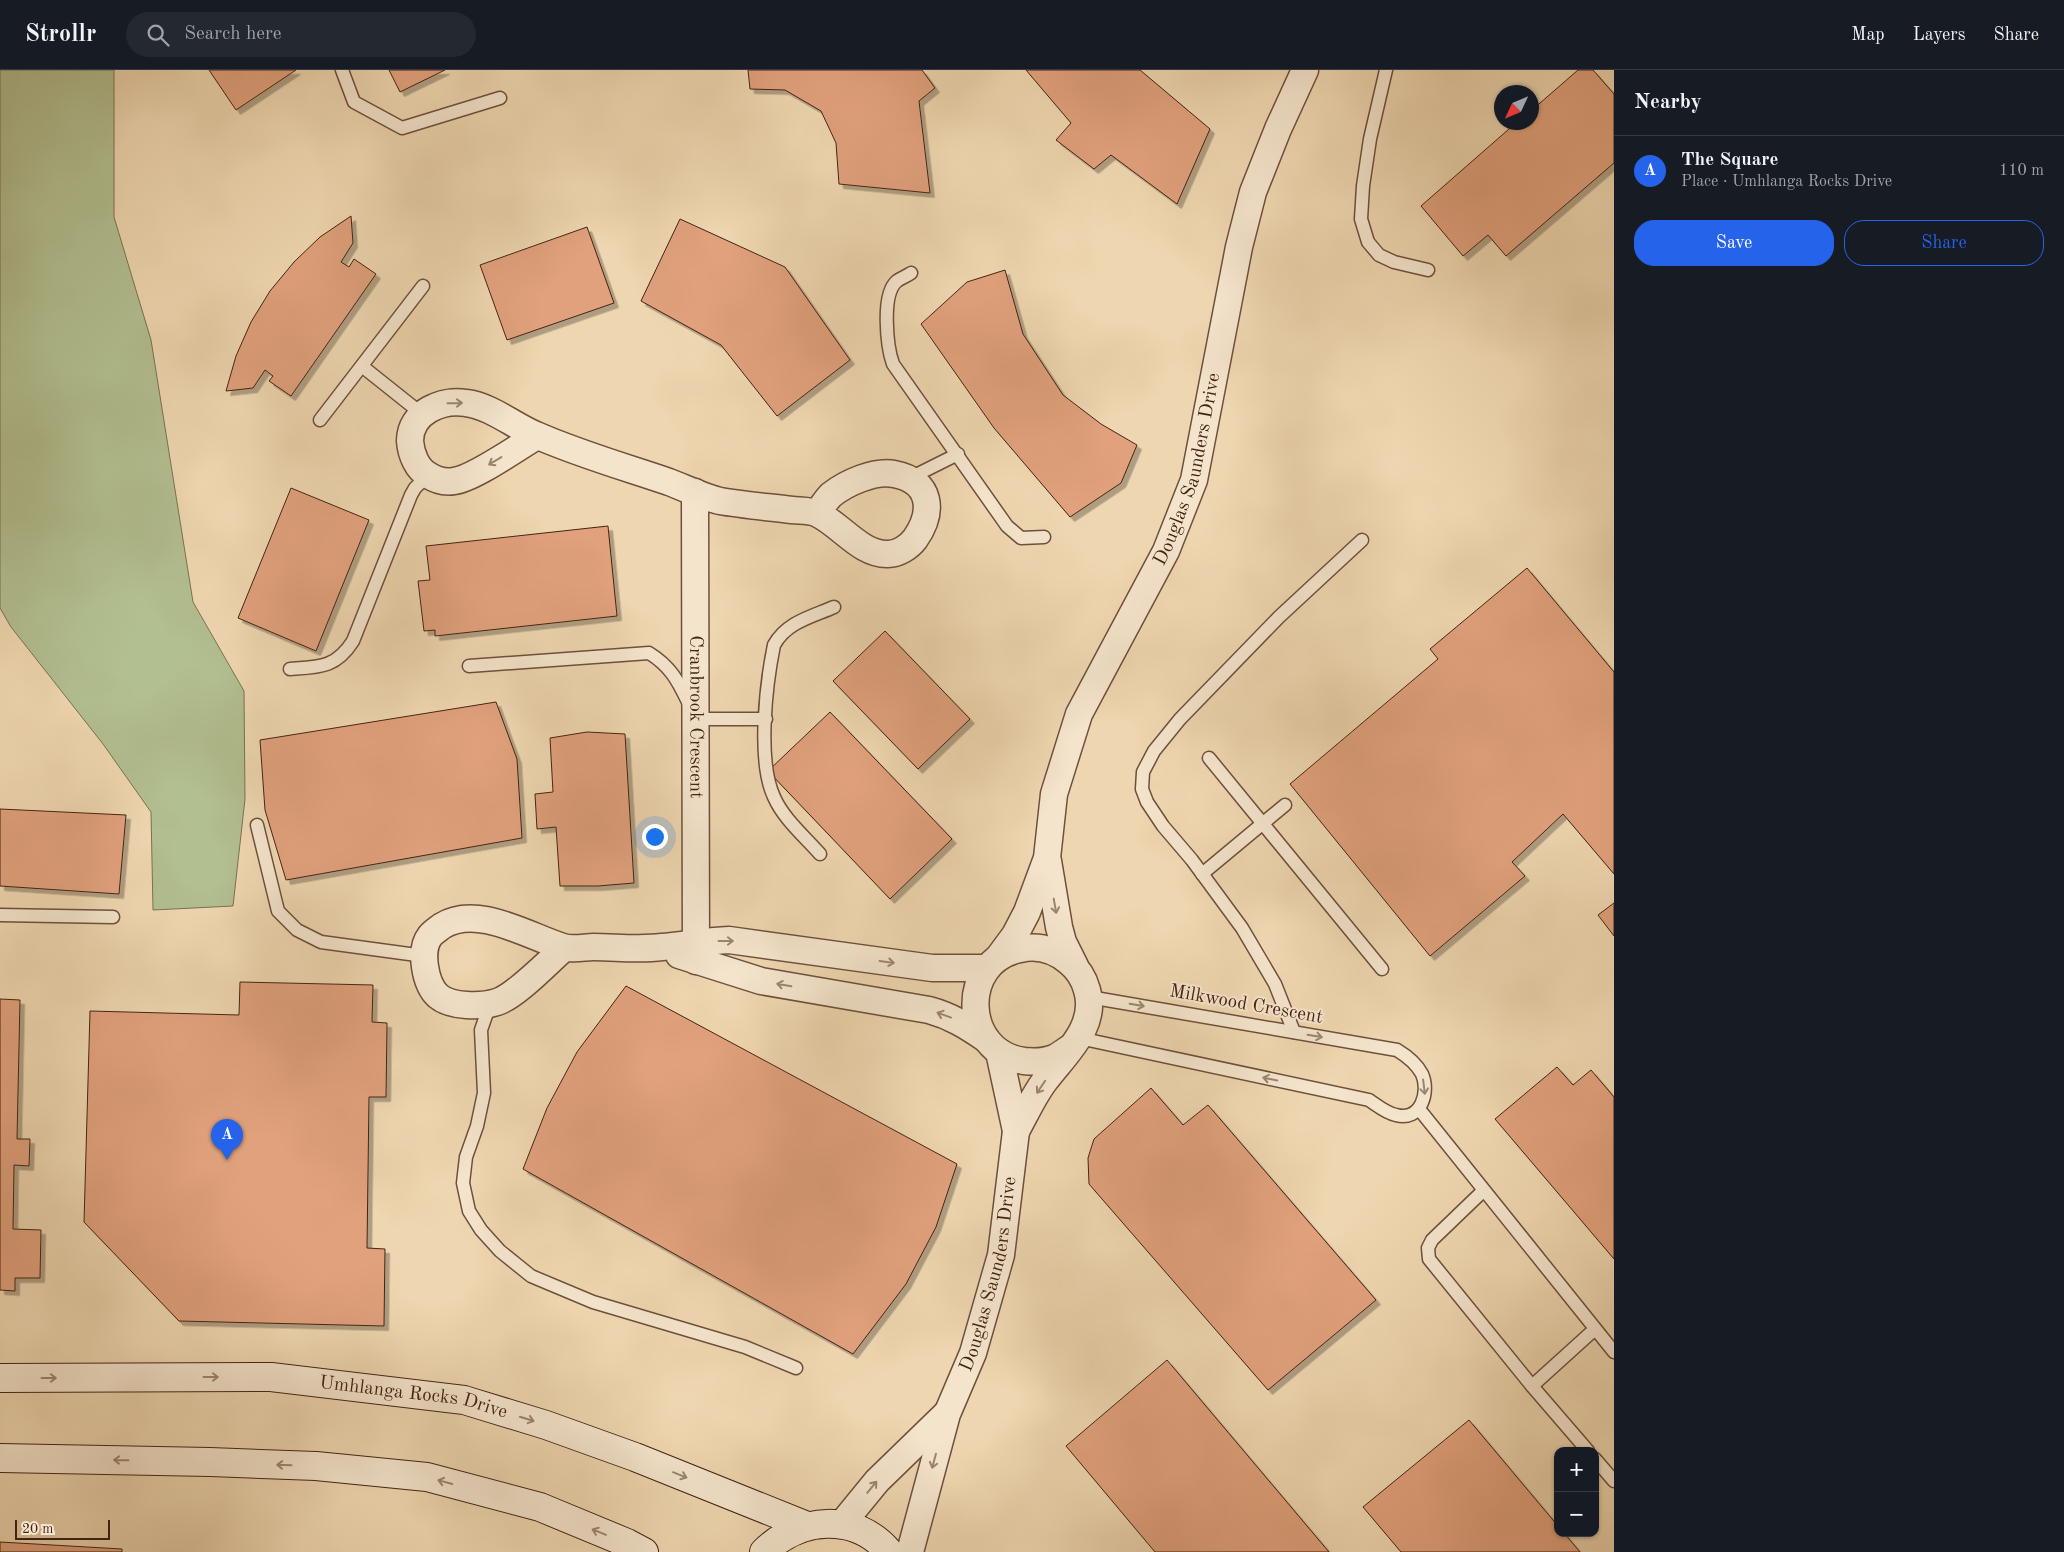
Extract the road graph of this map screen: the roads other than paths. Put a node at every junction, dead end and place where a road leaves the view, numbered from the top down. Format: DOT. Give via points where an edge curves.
graph roads {
  1 [pos="342,70"];
  2 [pos="1305,70"];
  3 [pos="1386,70"];
  4 [pos="500,98"];
  5 [pos="1428,270"];
  6 [pos="911,274"];
  7 [pos="423,286"];
  8 [pos="363,367"];
  9 [pos="422,414"];
  10 [pos="320,420"];
  11 [pos="537,436"];
  12 [pos="958,454"];
  13 [pos="428,475"];
  14 [pos="908,479"];
  15 [pos="695,492"];
  16 [pos="817,513"];
  17 [pos="1044,536"];
  18 [pos="1362,540"];
  19 [pos="834,607"];
  20 [pos="469,666"];
  21 [pos="290,669"];
  22 [pos="696,720"];
  23 [pos="766,720"];
  24 [pos="1208,758"];
  25 [pos="1285,805"];
  26 [pos="1263,823"];
  27 [pos="257,825"];
  28 [pos="820,854"];
  29 [pos="1047,858"];
  30 [pos="1202,874"];
  31 [pos="0,915"];
  32 [pos="113,917"];
  33 [pos="564,948"];
  34 [pos="696,952"];
  35 [pos="424,956"];
  36 [pos="993,963"];
  37 [pos="1075,966"];
  38 [pos="1382,969"];
  39 [pos="1089,997"];
  40 [pos="490,1004"];
  41 [pos="1294,1032"];
  42 [pos="1074,1043"];
  43 [pos="992,1045"];
  44 [pos="1419,1108"];
  45 [pos="1016,1131"];
  46 [pos="1483,1191"];
  47 [pos="1595,1329"];
  48 [pos="1614,1352"];
  49 [pos="796,1368"];
  50 [pos="0,1378"];
  51 [pos="1532,1386"];
  52 [pos="947,1414"];
  53 [pos="1585,1447"];
  54 [pos="0,1458"];
  55 [pos="1599,1464"];
  56 [pos="1614,1481"];
  57 [pos="841,1524"];
  58 [pos="807,1526"];
  59 [pos="644,1552"];
  60 [pos="764,1552"];
  61 [pos="889,1552"];
  62 [pos="910,1552"];
  1 -- 4 [label="lane" via="354,102 402,128"];
  2 -- 29 [label="street, Douglas Saunders Drive" via="1254,192 1237,257 1194,480 1166,551 1079,714 1054,794"];
  3 -- 5 [label="lane" via="1370,139 1361,219 1368,242 1379,255"];
  6 -- 12 [label="lane" via="897,281 889,292 887,342 890,354 893,364"];
  7 -- 8 [label="lane"];
  8 -- 9 [label="lane"];
  8 -- 10 [label="lane"];
  9 -- 11 [label="street, one-way" via="435,405 467,403 484,408"];
  9 -- 13 [label="street" via="410,440 414,458 422,472"];
  11 -- 13 [label="street, one-way" via="468,477 454,482 436,480"];
  11 -- 15 [label="street"];
  12 -- 14 [label="lane"];
  12 -- 17 [label="lane" via="1014,533 1022,538"];
  13 -- 21 [label="lane" via="411,496 348,650 330,664"];
  14 -- 16 [label="street" via="893,473 862,479 831,496"];
  14 -- 16 [label="street" via="922,490 928,514 914,541 900,551 889,554 875,552"];
  15 -- 16 [label="street" via="718,500"];
  15 -- 22 [label="street, Cranbrook Crescent"];
  18 -- 30 [label="lane" via="1279,617 1180,719 1154,751 1143,772 1142,789 1147,802"];
  19 -- 23 [label="lane" via="789,626 779,636 771,661"];
  20 -- 22 [label="lane" via="648,653 664,662 676,677"];
  22 -- 23 [label="lane"];
  22 -- 34 [label="street, Cranbrook Crescent"];
  23 -- 28 [label="lane" via="763,745 773,797"];
  24 -- 26 [label="lane"];
  25 -- 26 [label="lane"];
  26 -- 30 [label="lane"];
  26 -- 38 [label="lane"];
  27 -- 35 [label="lane" via="278,911 297,930 321,942"];
  29 -- 36 [label="street, Douglas Saunders Drive" via="1027,912 1015,935"];
  29 -- 37 [label="street, Douglas Saunders Drive, one-way" via="1059,927"];
  30 -- 41 [label="lane" via="1242,928 1275,984"];
  31 -- 32 [label="lane"];
  33 -- 34 [label="street" via="660,948"];
  33 -- 35 [label="street" via="473,917 448,922 429,936"];
  33 -- 40 [label="street" via="509,996"];
  34 -- 36 [label="street, one-way" via="729,940 932,968"];
  43 -- 34 [label="street, one-way" via="965,1024 946,1015 761,981"];
  35 -- 40 [label="street" via="427,975 437,995 454,1002"];
  36 -- 37 [label="street" via="1013,950 1030,947 1047,949"];
  36 -- 43 [label="street" via="979,980 975,995 978,1025"];
  37 -- 39 [label="street"];
  39 -- 41 [label="lane, Milkwood Crescent, one-way"];
  39 -- 42 [label="street" via="1085,1027"];
  40 -- 49 [label="lane" via="481,1030 484,1093 466,1157 463,1184 469,1211 481,1230 530,1276 593,1302 745,1346"];
  41 -- 44 [label="lane, Milkwood Crescent, one-way" via="1397,1050 1413,1060 1422,1074 1425,1097"];
  42 -- 43 [label="street" via="1054,1058 1035,1062 1016,1060"];
  44 -- 42 [label="lane, one-way" via="1412,1114 1397,1116 1369,1100"];
  42 -- 45 [label="street, Douglas Saunders Drive, one-way" via="1037,1093"];
  43 -- 45 [label="street, Douglas Saunders Drive"];
  44 -- 46 [label="lane"];
  45 -- 52 [label="street, Douglas Saunders Drive" via="1001,1255 973,1353"];
  46 -- 47 [label="lane"];
  46 -- 51 [label="lane" via="1432,1240 1428,1248 1429,1259"];
  47 -- 48 [label="lane"];
  47 -- 51 [label="lane"];
  50 -- 58 [label="main road, Umhlanga Rocks Drive, one-way" via="271,1377 464,1400 635,1457"];
  51 -- 53 [label="lane"];
  57 -- 52 [label="street, Douglas Saunders Drive, one-way" via="877,1481"];
  52 -- 62 [label="street, Douglas Saunders Drive, one-way"];
  59 -- 54 [label="main road, one-way" via="540,1507 427,1477 316,1466"];
  55 -- 56 [label="lane"];
  57 -- 58 [label="main road"];
  57 -- 61 [label="main road" via="872,1537"];
  58 -- 60 [label="main road" via="791,1531"];
}
